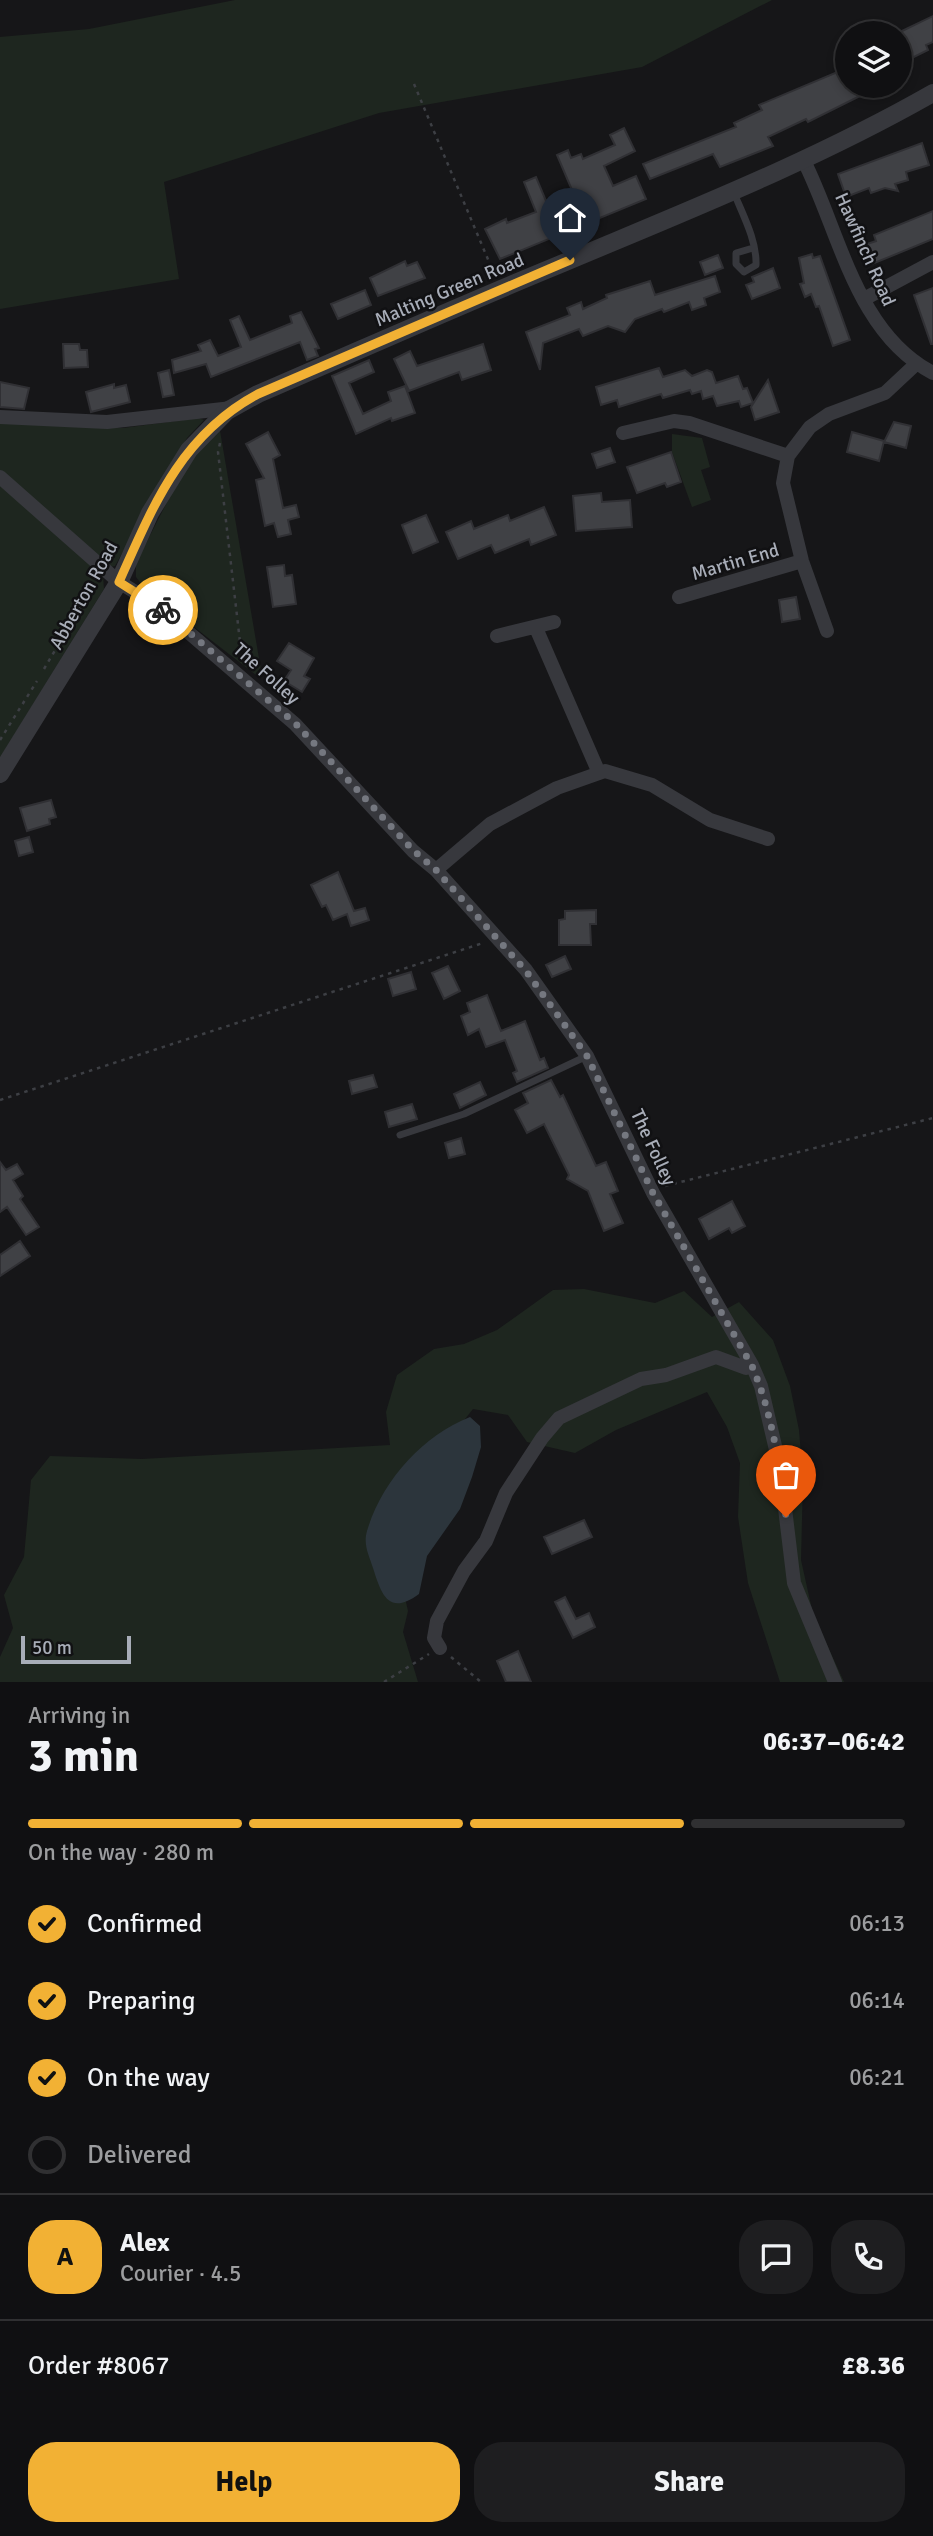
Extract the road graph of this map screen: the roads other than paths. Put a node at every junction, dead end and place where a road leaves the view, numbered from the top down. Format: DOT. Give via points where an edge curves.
graph roads {
  1 [pos="933,93"];
  2 [pos="804,161"];
  3 [pos="734,193"];
  4 [pos="753,248"];
  5 [pos="933,262"];
  6 [pos="864,299"];
  7 [pos="916,364"];
  8 [pos="933,373"];
  9 [pos="232,408"];
  10 [pos="0,417"];
  11 [pos="623,433"];
  12 [pos="788,456"];
  13 [pos="0,477"];
  14 [pos="802,561"];
  15 [pos="119,582"];
  16 [pos="679,597"];
  17 [pos="554,622"];
  18 [pos="536,628"];
  19 [pos="827,631"];
  20 [pos="497,636"];
  21 [pos="599,773"];
  22 [pos="0,774"];
  23 [pos="768,839"];
  24 [pos="436,870"];
  25 [pos="587,1056"];
  26 [pos="400,1135"];
  27 [pos="752,1366"];
  28 [pos="434,1647"];
  29 [pos="835,1682"];
  1 -- 2 [label="street, Malting Green Road"];
  2 -- 3 [label="street, Malting Green Road"];
  2 -- 6 [label="street, Hawfinch Road"];
  3 -- 4 [label="lane"];
  3 -- 9 [label="street, Malting Green Road" via="500,289"];
  5 -- 6 [label="street"];
  6 -- 7 [label="street, Hawfinch Road" via="883,332"];
  7 -- 8 [label="street, Hawfinch Road"];
  7 -- 12 [label="street" via="885,393 829,414 810,427"];
  9 -- 10 [label="street, Malting Green Road" via="107,422"];
  9 -- 15 [label="street, Abberton Road" via="189,450 149,513"];
  11 -- 12 [label="street" via="674,421 690,423"];
  12 -- 14 [label="street" via="783,483"];
  13 -- 15 [label="street, The Folley"];
  14 -- 16 [label="street, Martin End"];
  14 -- 19 [label="street"];
  15 -- 22 [label="street, Abberton Road"];
  15 -- 24 [label="street, The Folley" via="158,606 296,724"];
  17 -- 18 [label="street"];
  18 -- 20 [label="street"];
  18 -- 21 [label="street"];
  21 -- 23 [label="street" via="652,785 709,820"];
  21 -- 24 [label="street" via="557,788 490,824"];
  24 -- 25 [label="street, The Folley" via="498,938"];
  25 -- 26 [label="lane" via="464,1114"];
  25 -- 27 [label="street, The Folley" via="653,1193"];
  27 -- 28 [label="street" via="716,1357 640,1379 559,1419 506,1493 486,1541 438,1621"];
  27 -- 29 [label="street, The Folley" via="780,1467 794,1583"];
}
